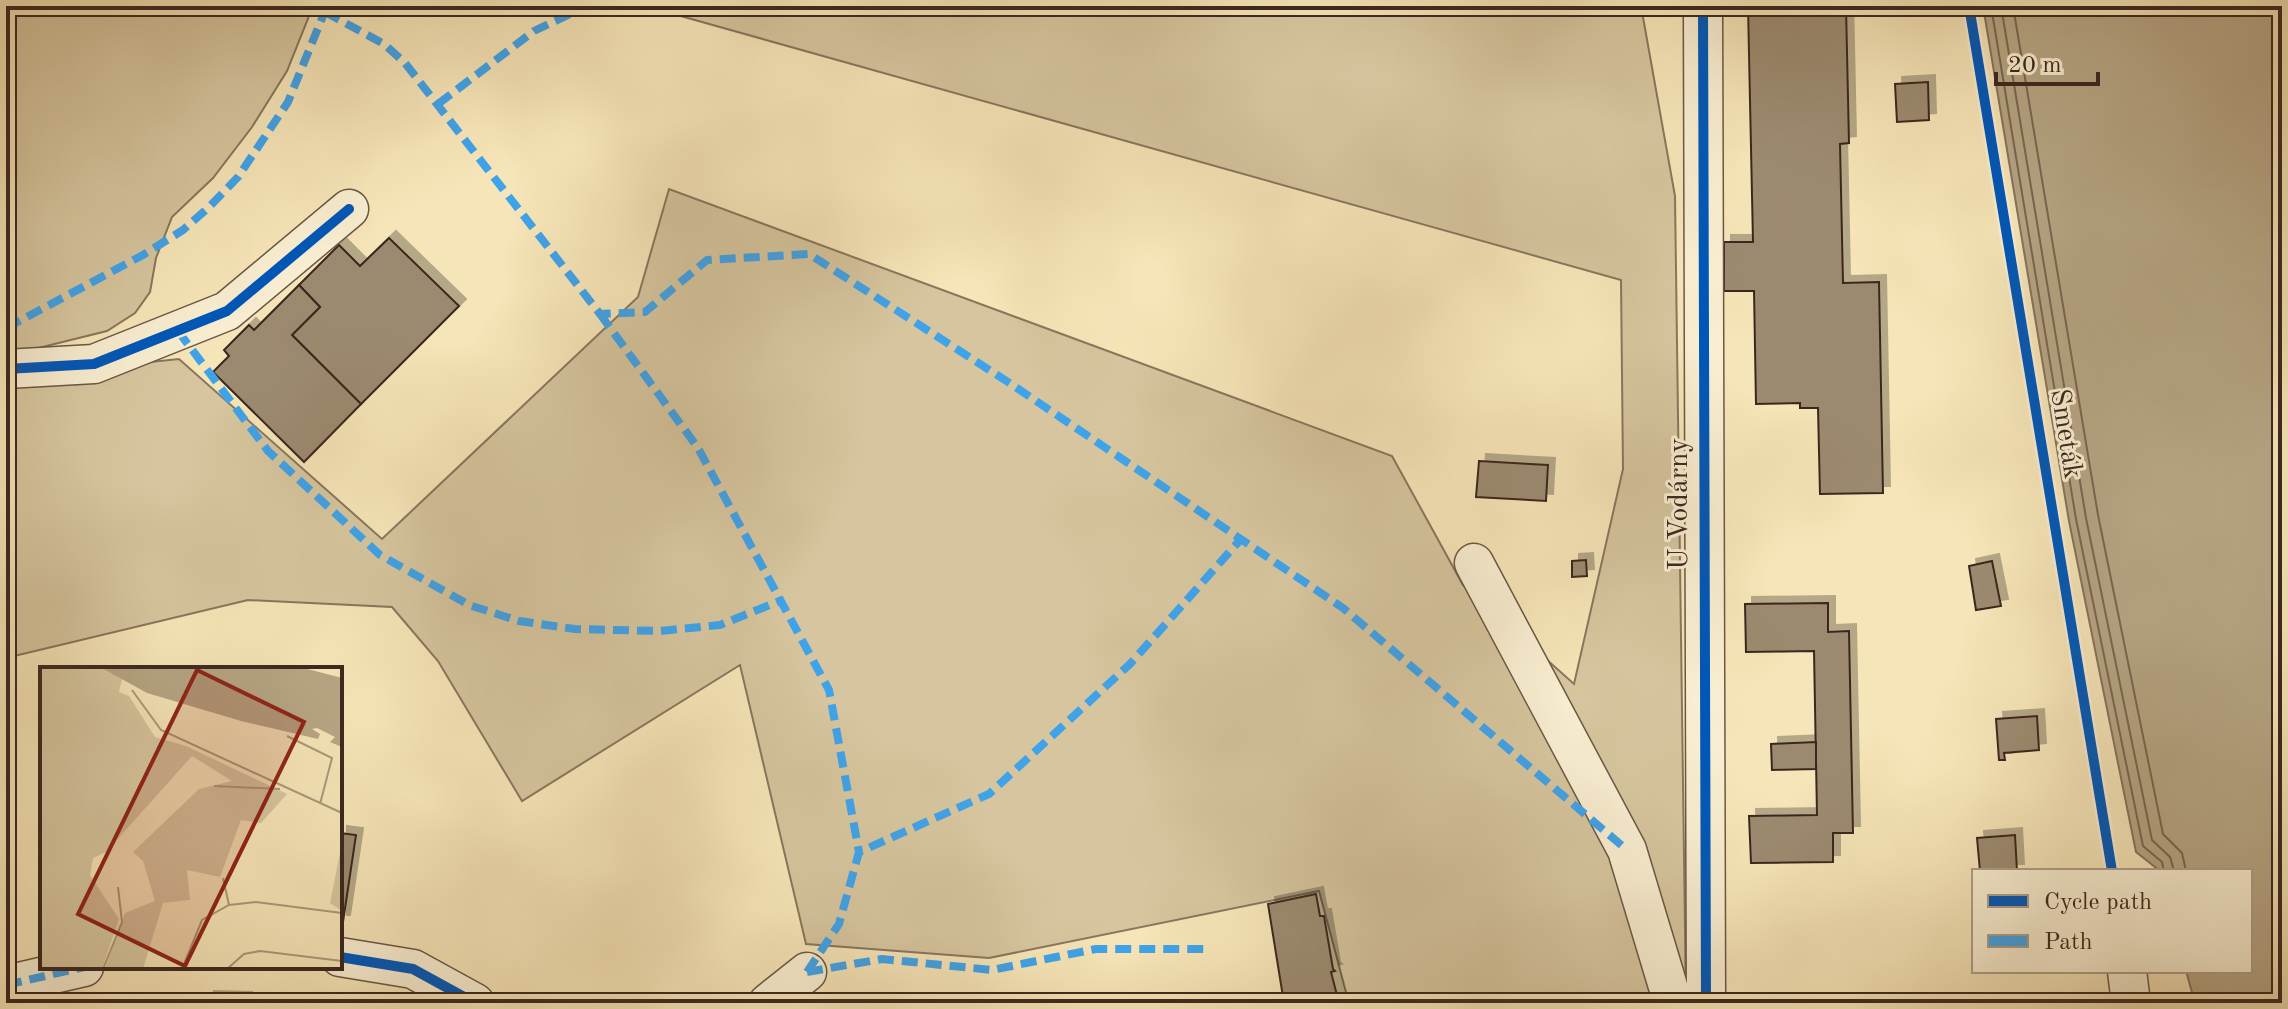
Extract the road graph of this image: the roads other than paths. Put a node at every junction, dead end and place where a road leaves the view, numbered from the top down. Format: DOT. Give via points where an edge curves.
graph roads {
  1 [pos="1703,6"];
  2 [pos="349,209"];
  3 [pos="6,369"];
  4 [pos="1474,563"];
  5 [pos="342,957"];
  6 [pos="75,969"];
  7 [pos="807,972"];
  8 [pos="2127,973"];
  9 [pos="6,985"];
  10 [pos="475,1003"];
  11 [pos="768,1003"];
  12 [pos="1673,1003"];
  13 [pos="1706,1003"];
  14 [pos="2131,1003"];
  1 -- 13 [label="street, U Vodárny"];
  2 -- 3 [label="street" via="227,311 94,364"];
  4 -- 12 [label="street" via="1627,850"];
  5 -- 10 [label="street" via="413,969"];
  6 -- 9 [label="street"];
  7 -- 11 [label="street"];
  8 -- 14 [label="street"];
}
